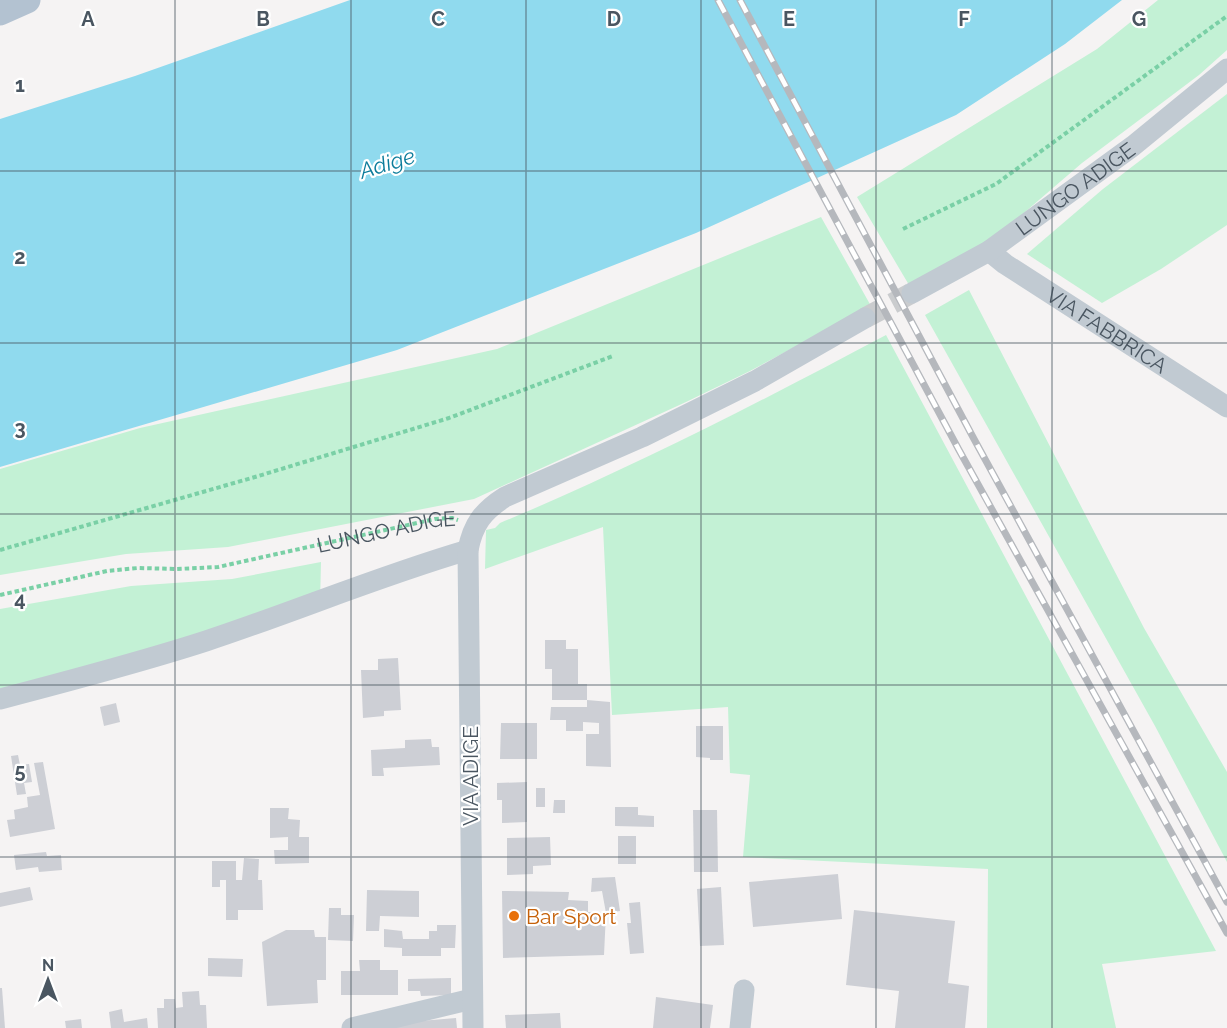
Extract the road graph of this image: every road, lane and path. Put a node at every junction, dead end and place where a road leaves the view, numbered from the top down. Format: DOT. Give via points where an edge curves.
graph roads {
  1 [pos="27,0"];
  2 [pos="0,12"];
  3 [pos="1227,16"];
  4 [pos="1227,69"];
  5 [pos="903,229"];
  6 [pos="989,251"];
  7 [pos="912,293"];
  8 [pos="865,318"];
  9 [pos="613,356"];
  10 [pos="1227,407"];
  11 [pos="476,526"];
  12 [pos="0,549"];
  13 [pos="468,550"];
  14 [pos="0,595"];
  15 [pos="0,699"];
  16 [pos="744,990"];
  17 [pos="472,999"];
  18 [pos="352,1028"];
  19 [pos="473,1028"];
  20 [pos="740,1028"];
  1 -- 2 [label="main road"];
  3 -- 5 [label="path" via="996,184"];
  4 -- 6 [label="street, LUNGO ADIGE" via="1133,146"];
  6 -- 7 [label="street, LUNGO ADIGE"];
  6 -- 10 [label="street, VIA FABBRICA"];
  8 -- 11 [label="street, LUNGO ADIGE" via="642,437 505,497 487,508"];
  9 -- 12 [label="path" via="449,418"];
  11 -- 13 [label="street, VIA ADIGE"];
  11 -- 14 [label="path, LUNGO ADIGE" via="452,518 435,519 218,567 107,571"];
  13 -- 15 [label="street" via="205,641"];
  13 -- 17 [label="street, VIA ADIGE"];
  16 -- 20 [label="street"];
  17 -- 18 [label="street"];
  17 -- 19 [label="street, VIA ADIGE"];
}
